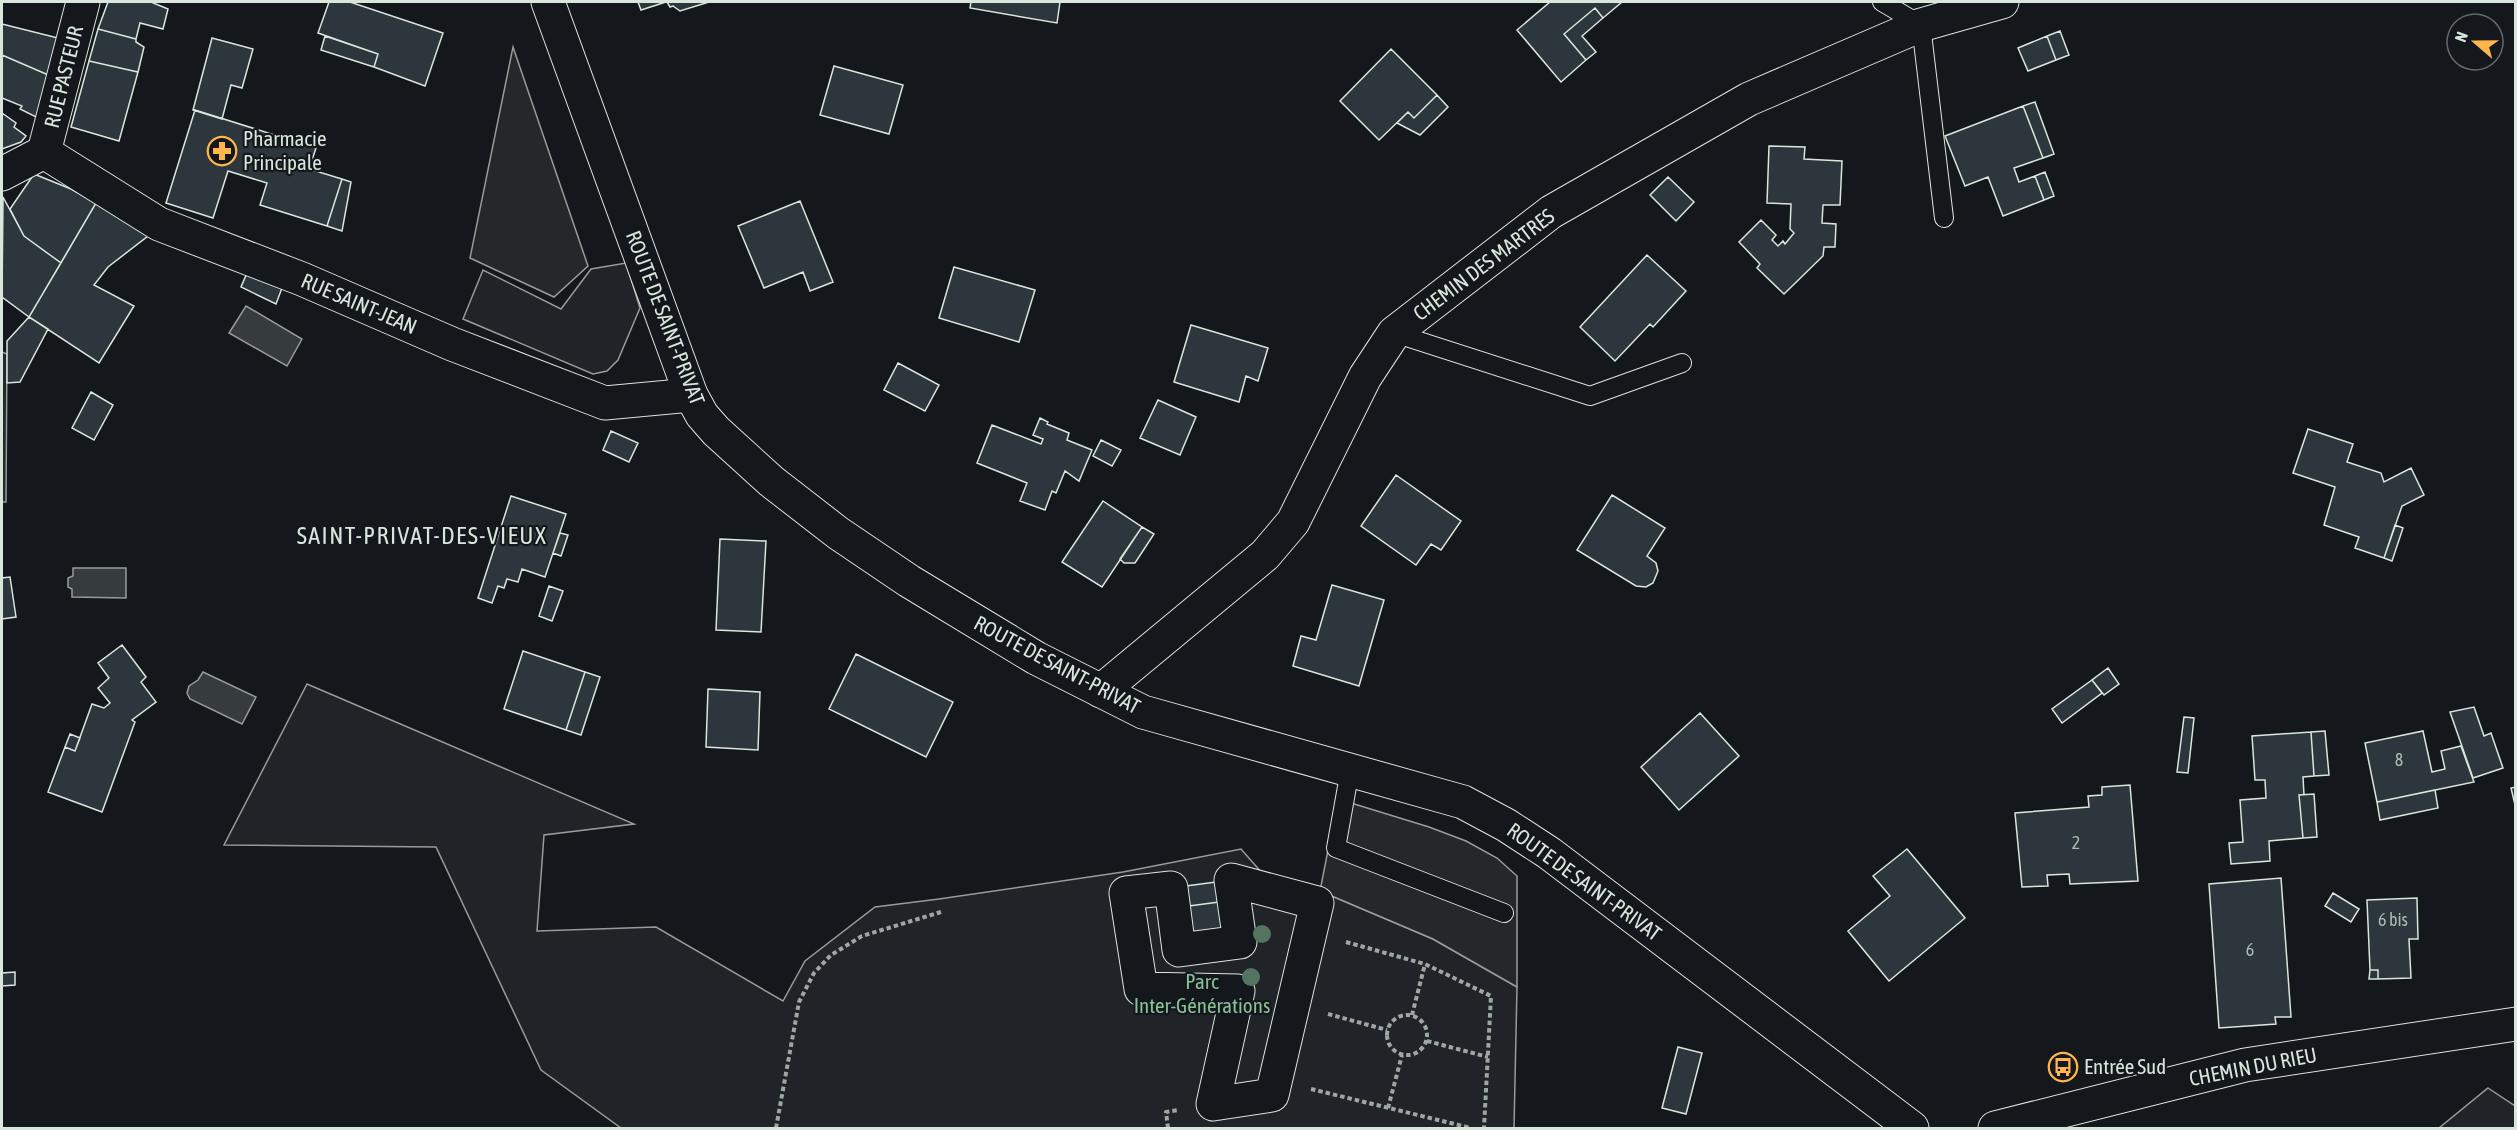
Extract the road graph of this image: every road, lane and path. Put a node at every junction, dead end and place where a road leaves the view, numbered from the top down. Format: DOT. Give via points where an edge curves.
graph roads {
  1 [pos="83,2"];
  2 [pos="548,2"];
  3 [pos="1882,2"];
  4 [pos="2002,2"];
  5 [pos="1921,25"];
  6 [pos="44,152"];
  7 [pos="2,174"];
  8 [pos="1944,218"];
  9 [pos="1394,333"];
  10 [pos="1682,363"];
  11 [pos="691,394"];
  12 [pos="1101,691"];
  13 [pos="1350,770"];
  14 [pos="941,912"];
  15 [pos="1504,913"];
  16 [pos="1342,941"];
  17 [pos="1240,942"];
  18 [pos="1425,964"];
  19 [pos="1328,1003"];
  20 [pos="1412,1015"];
  21 [pos="2516,1024"];
  22 [pos="1387,1030"];
  23 [pos="1426,1041"];
  24 [pos="1402,1055"];
  25 [pos="1488,1057"];
  26 [pos="1306,1088"];
  27 [pos="1388,1108"];
  28 [pos="776,1128"];
  29 [pos="1471,1128"];
  30 [pos="1484,1128"];
  31 [pos="1912,1128"];
  32 [pos="1995,1128"];
  1 -- 6 [label="street, RUE PASTEUR"];
  2 -- 11 [label="street, ROUTE DE SAINT-PRIVAT"];
  3 -- 5 [label="lane"];
  4 -- 5 [label="street, CHEMIN DES MARTRES"];
  5 -- 8 [label="lane"];
  5 -- 9 [label="street, CHEMIN DES MARTRES" via="1749,99 1551,212"];
  6 -- 7 [label="street"];
  6 -- 11 [label="street, RUE SAINT-JEAN" via="159,224 604,403"];
  9 -- 10 [label="lane" via="1590,396"];
  9 -- 12 [label="street, CHEMIN DES MARTRES" via="1365,377 1293,522 1265,555"];
  11 -- 12 [label="street, ROUTE DE SAINT-PRIVAT" via="716,432 771,481 838,532 909,581 1036,658"];
  12 -- 13 [label="street, ROUTE DE SAINT-PRIVAT" via="1143,712"];
  13 -- 15 [label="lane" via="1336,848"];
  13 -- 31 [label="street, ROUTE DE SAINT-PRIVAT" via="1463,802 1506,825 1549,853"];
  14 -- 28 [label="path" via="862,936 831,955 814,973 799,1002"];
  16 -- 18 [label="path"];
  17 -- 17 [label="street" via="1231,880 1317,903 1272,1095 1213,1104 1238,991 1141,989 1126,893 1171,888 1179,950"];
  18 -- 20 [label="path"];
  18 -- 25 [label="path" via="1491,996"];
  19 -- 22 [label="path" via="1326,1014"];
  20 -- 22 [label="path" via="1399,1015"];
  20 -- 23 [label="path" via="1424,1023"];
  21 -- 32 [label="street, CHEMIN DU RIEU" via="2245,1065"];
  22 -- 24 [label="path" via="1388,1043"];
  23 -- 24 [label="path" via="1417,1053"];
  23 -- 25 [label="path"];
  24 -- 27 [label="path"];
  25 -- 30 [label="path"];
  26 -- 27 [label="path"];
  27 -- 29 [label="path"];
}
